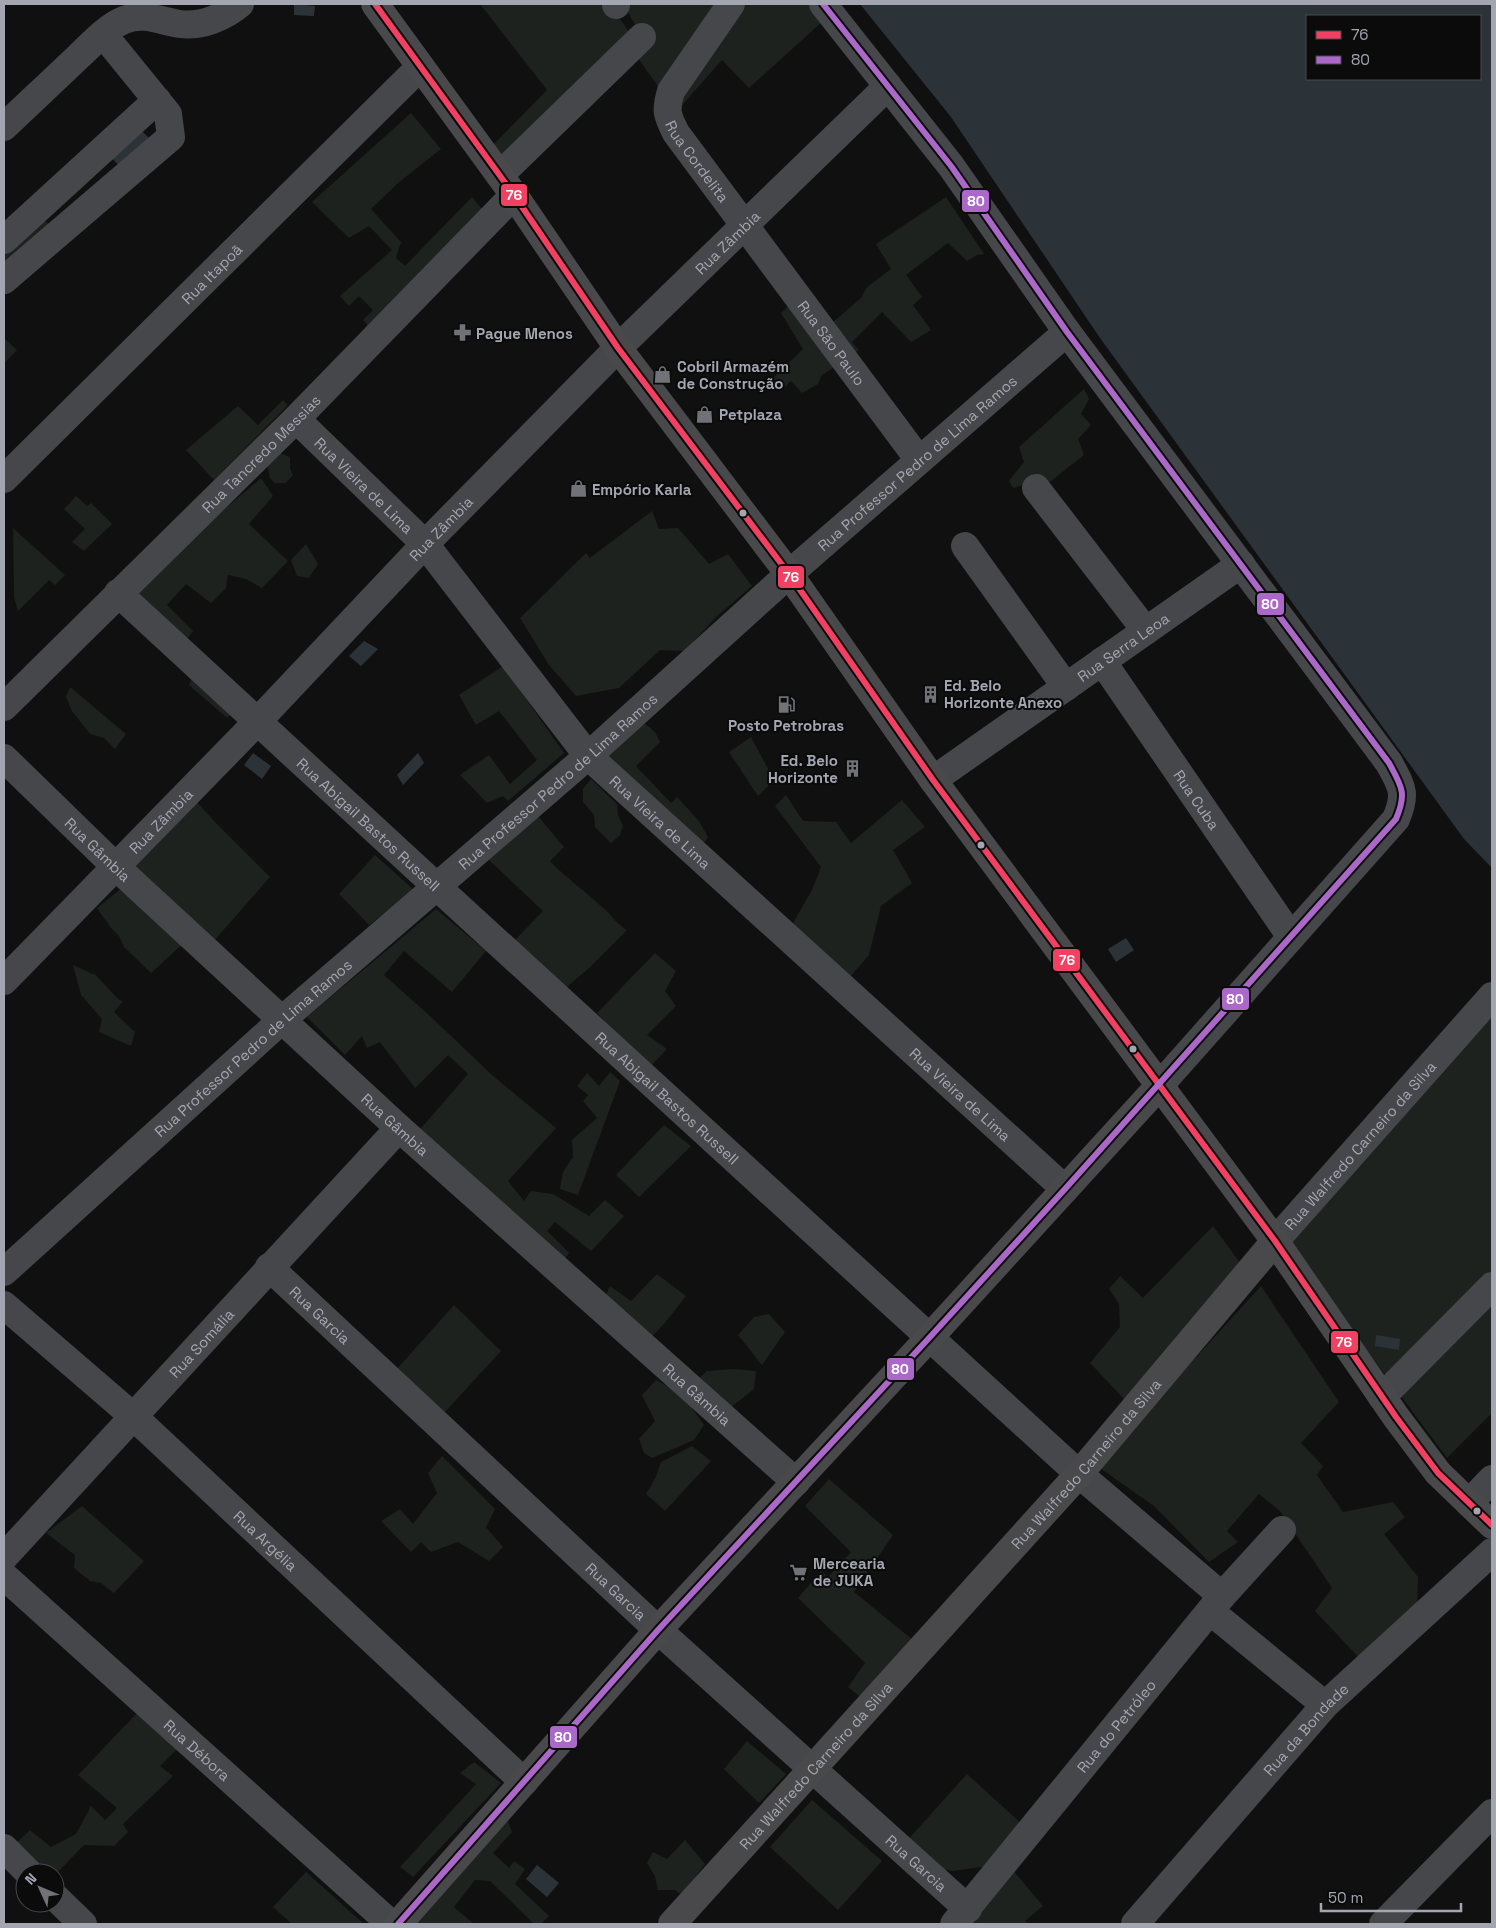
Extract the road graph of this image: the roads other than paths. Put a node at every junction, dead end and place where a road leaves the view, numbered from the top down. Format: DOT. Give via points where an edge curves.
graph roads {
  1 [pos="240,4"];
  2 [pos="731,4"];
  3 [pos="824,4"];
  4 [pos="384,7"];
  5 [pos="103,34"];
  6 [pos="642,37"];
  7 [pos="420,67"];
  8 [pos="888,86"];
  9 [pos="157,100"];
  10 [pos="4,127"];
  11 [pos="509,178"];
  12 [pos="744,226"];
  13 [pos="4,240"];
  14 [pos="4,280"];
  15 [pos="1066,332"];
  16 [pos="618,348"];
  17 [pos="296,418"];
  18 [pos="918,460"];
  19 [pos="4,480"];
  20 [pos="1036,488"];
  21 [pos="425,544"];
  22 [pos="965,546"];
  23 [pos="1241,564"];
  24 [pos="789,574"];
  25 [pos="118,592"];
  26 [pos="1146,631"];
  27 [pos="1102,661"];
  28 [pos="1066,687"];
  29 [pos="4,707"];
  30 [pos="257,722"];
  31 [pos="588,756"];
  32 [pos="4,758"];
  33 [pos="933,780"];
  34 [pos="115,866"];
  35 [pos="436,886"];
  36 [pos="1292,937"];
  37 [pos="4,981"];
  38 [pos="1492,996"];
  39 [pos="284,1020"];
  40 [pos="1160,1085"];
  41 [pos="399,1128"];
  42 [pos="1065,1189"];
  43 [pos="1275,1241"];
  44 [pos="269,1267"];
  45 [pos="4,1272"];
  46 [pos="1492,1286"];
  47 [pos="4,1305"];
  48 [pos="930,1338"];
  49 [pos="1382,1397"];
  50 [pos="134,1417"];
  51 [pos="1079,1474"];
  52 [pos="796,1482"];
  53 [pos="1481,1490"];
  54 [pos="1492,1525"];
  55 [pos="1282,1530"];
  56 [pos="1492,1552"];
  57 [pos="4,1557"];
  58 [pos="4,1576"];
  59 [pos="1216,1603"];
  60 [pos="658,1630"];
  61 [pos="1325,1705"];
  62 [pos="813,1770"];
  63 [pos="524,1782"];
  64 [pos="1492,1813"];
  65 [pos="4,1848"];
  66 [pos="20,1863"];
  67 [pos="65,1907"];
  68 [pos="961,1916"];
  69 [pos="83,1924"];
  70 [pos="391,1924"];
  71 [pos="398,1924"];
  72 [pos="672,1924"];
  73 [pos="1135,1924"];
  74 [pos="1383,1924"];
  1 -- 5 [label="street" via="214,20 196,24 181,24 150,16 136,17 123,20"];
  2 -- 12 [label="street, Rua Cordelita" via="672,91 666,106 667,116 676,133"];
  3 -- 8 [label="street"];
  4 -- 7 [label="main road"];
  5 -- 9 [label="street"];
  5 -- 10 [label="street"];
  6 -- 11 [label="street, Rua Tancredo Messias"];
  7 -- 11 [label="main road"];
  7 -- 19 [label="street, Rua Itapoã"];
  8 -- 12 [label="street, Rua Zâmbia"];
  8 -- 15 [label="street" via="951,166"];
  9 -- 13 [label="street"];
  9 -- 14 [label="street" via="168,114 171,137"];
  11 -- 16 [label="main road"];
  11 -- 17 [label="street, Rua Tancredo Messias"];
  12 -- 16 [label="street, Rua Zâmbia"];
  12 -- 18 [label="street, Rua São Paulo"];
  15 -- 18 [label="street, Rua Professor Pedro de Lima Ramos"];
  15 -- 23 [label="street"];
  16 -- 21 [label="street, Rua Zâmbia"];
  16 -- 24 [label="main road"];
  17 -- 21 [label="street, Rua Vieira de Lima"];
  17 -- 25 [label="street, Rua Tancredo Messias"];
  18 -- 24 [label="street, Rua Professor Pedro de Lima Ramos"];
  20 -- 26 [label="street"];
  21 -- 30 [label="street, Rua Zâmbia"];
  21 -- 31 [label="street, Rua Vieira de Lima"];
  22 -- 28 [label="street"];
  23 -- 26 [label="street, Rua Serra Leoa"];
  23 -- 36 [label="street" via="1389,764 1400,785 1403,803 1396,819"];
  24 -- 31 [label="street, Rua Professor Pedro de Lima Ramos"];
  24 -- 33 [label="main road"];
  25 -- 29 [label="street, Rua Tancredo Messias"];
  25 -- 30 [label="street, Rua Abigail Bastos Russell"];
  26 -- 27 [label="street, Rua Serra Leoa"];
  27 -- 28 [label="street, Rua Serra Leoa"];
  27 -- 36 [label="street, Rua Cuba"];
  28 -- 33 [label="street, Rua Serra Leoa"];
  30 -- 34 [label="street, Rua Zâmbia"];
  30 -- 35 [label="street, Rua Abigail Bastos Russell"];
  31 -- 35 [label="street, Rua Professor Pedro de Lima Ramos"];
  31 -- 42 [label="street, Rua Vieira de Lima"];
  32 -- 34 [label="street, Rua Gâmbia"];
  33 -- 40 [label="main road"];
  34 -- 37 [label="street, Rua Zâmbia"];
  34 -- 39 [label="street, Rua Gâmbia"];
  35 -- 39 [label="street, Rua Professor Pedro de Lima Ramos"];
  35 -- 48 [label="street, Rua Abigail Bastos Russell"];
  36 -- 40 [label="street"];
  38 -- 43 [label="street, Rua Walfredo Carneiro da Silva"];
  39 -- 41 [label="street, Rua Gâmbia"];
  39 -- 45 [label="street, Rua Professor Pedro de Lima Ramos"];
  40 -- 42 [label="main road"];
  40 -- 43 [label="main road"];
  41 -- 44 [label="street, Rua Somália"];
  41 -- 52 [label="street, Rua Gâmbia"];
  42 -- 48 [label="main road"];
  43 -- 49 [label="main road"];
  43 -- 51 [label="main road, Rua Walfredo Carneiro da Silva"];
  44 -- 50 [label="street, Rua Somália"];
  44 -- 60 [label="street, Rua Garcia"];
  46 -- 49 [label="street"];
  47 -- 50 [label="street, Rua Argélia"];
  48 -- 51 [label="street, Rua Abigail Bastos Russell"];
  48 -- 52 [label="main road"];
  49 -- 53 [label="main road" via="1438,1473"];
  50 -- 57 [label="street, Rua Somália"];
  50 -- 63 [label="street, Rua Argélia"];
  51 -- 59 [label="street, Rua Abigail Bastos Russell"];
  51 -- 62 [label="main road, Rua Walfredo Carneiro da Silva"];
  52 -- 60 [label="main road"];
  53 -- 54 [label="main road"];
  55 -- 59 [label="street, Rua do Petróleo"];
  56 -- 61 [label="street, Rua da Bondade"];
  58 -- 70 [label="street, Rua Débora"];
  59 -- 61 [label="street, Rua Abigail Bastos Russell"];
  59 -- 68 [label="street, Rua do Petróleo"];
  60 -- 62 [label="street, Rua Garcia"];
  60 -- 63 [label="main road"];
  61 -- 73 [label="street, Rua da Bondade"];
  62 -- 68 [label="street, Rua Garcia"];
  62 -- 72 [label="main road, Rua Walfredo Carneiro da Silva"];
  63 -- 71 [label="main road"];
  64 -- 74 [label="street"];
  65 -- 66 [label="street"];
  67 -- 69 [label="street"];
}
